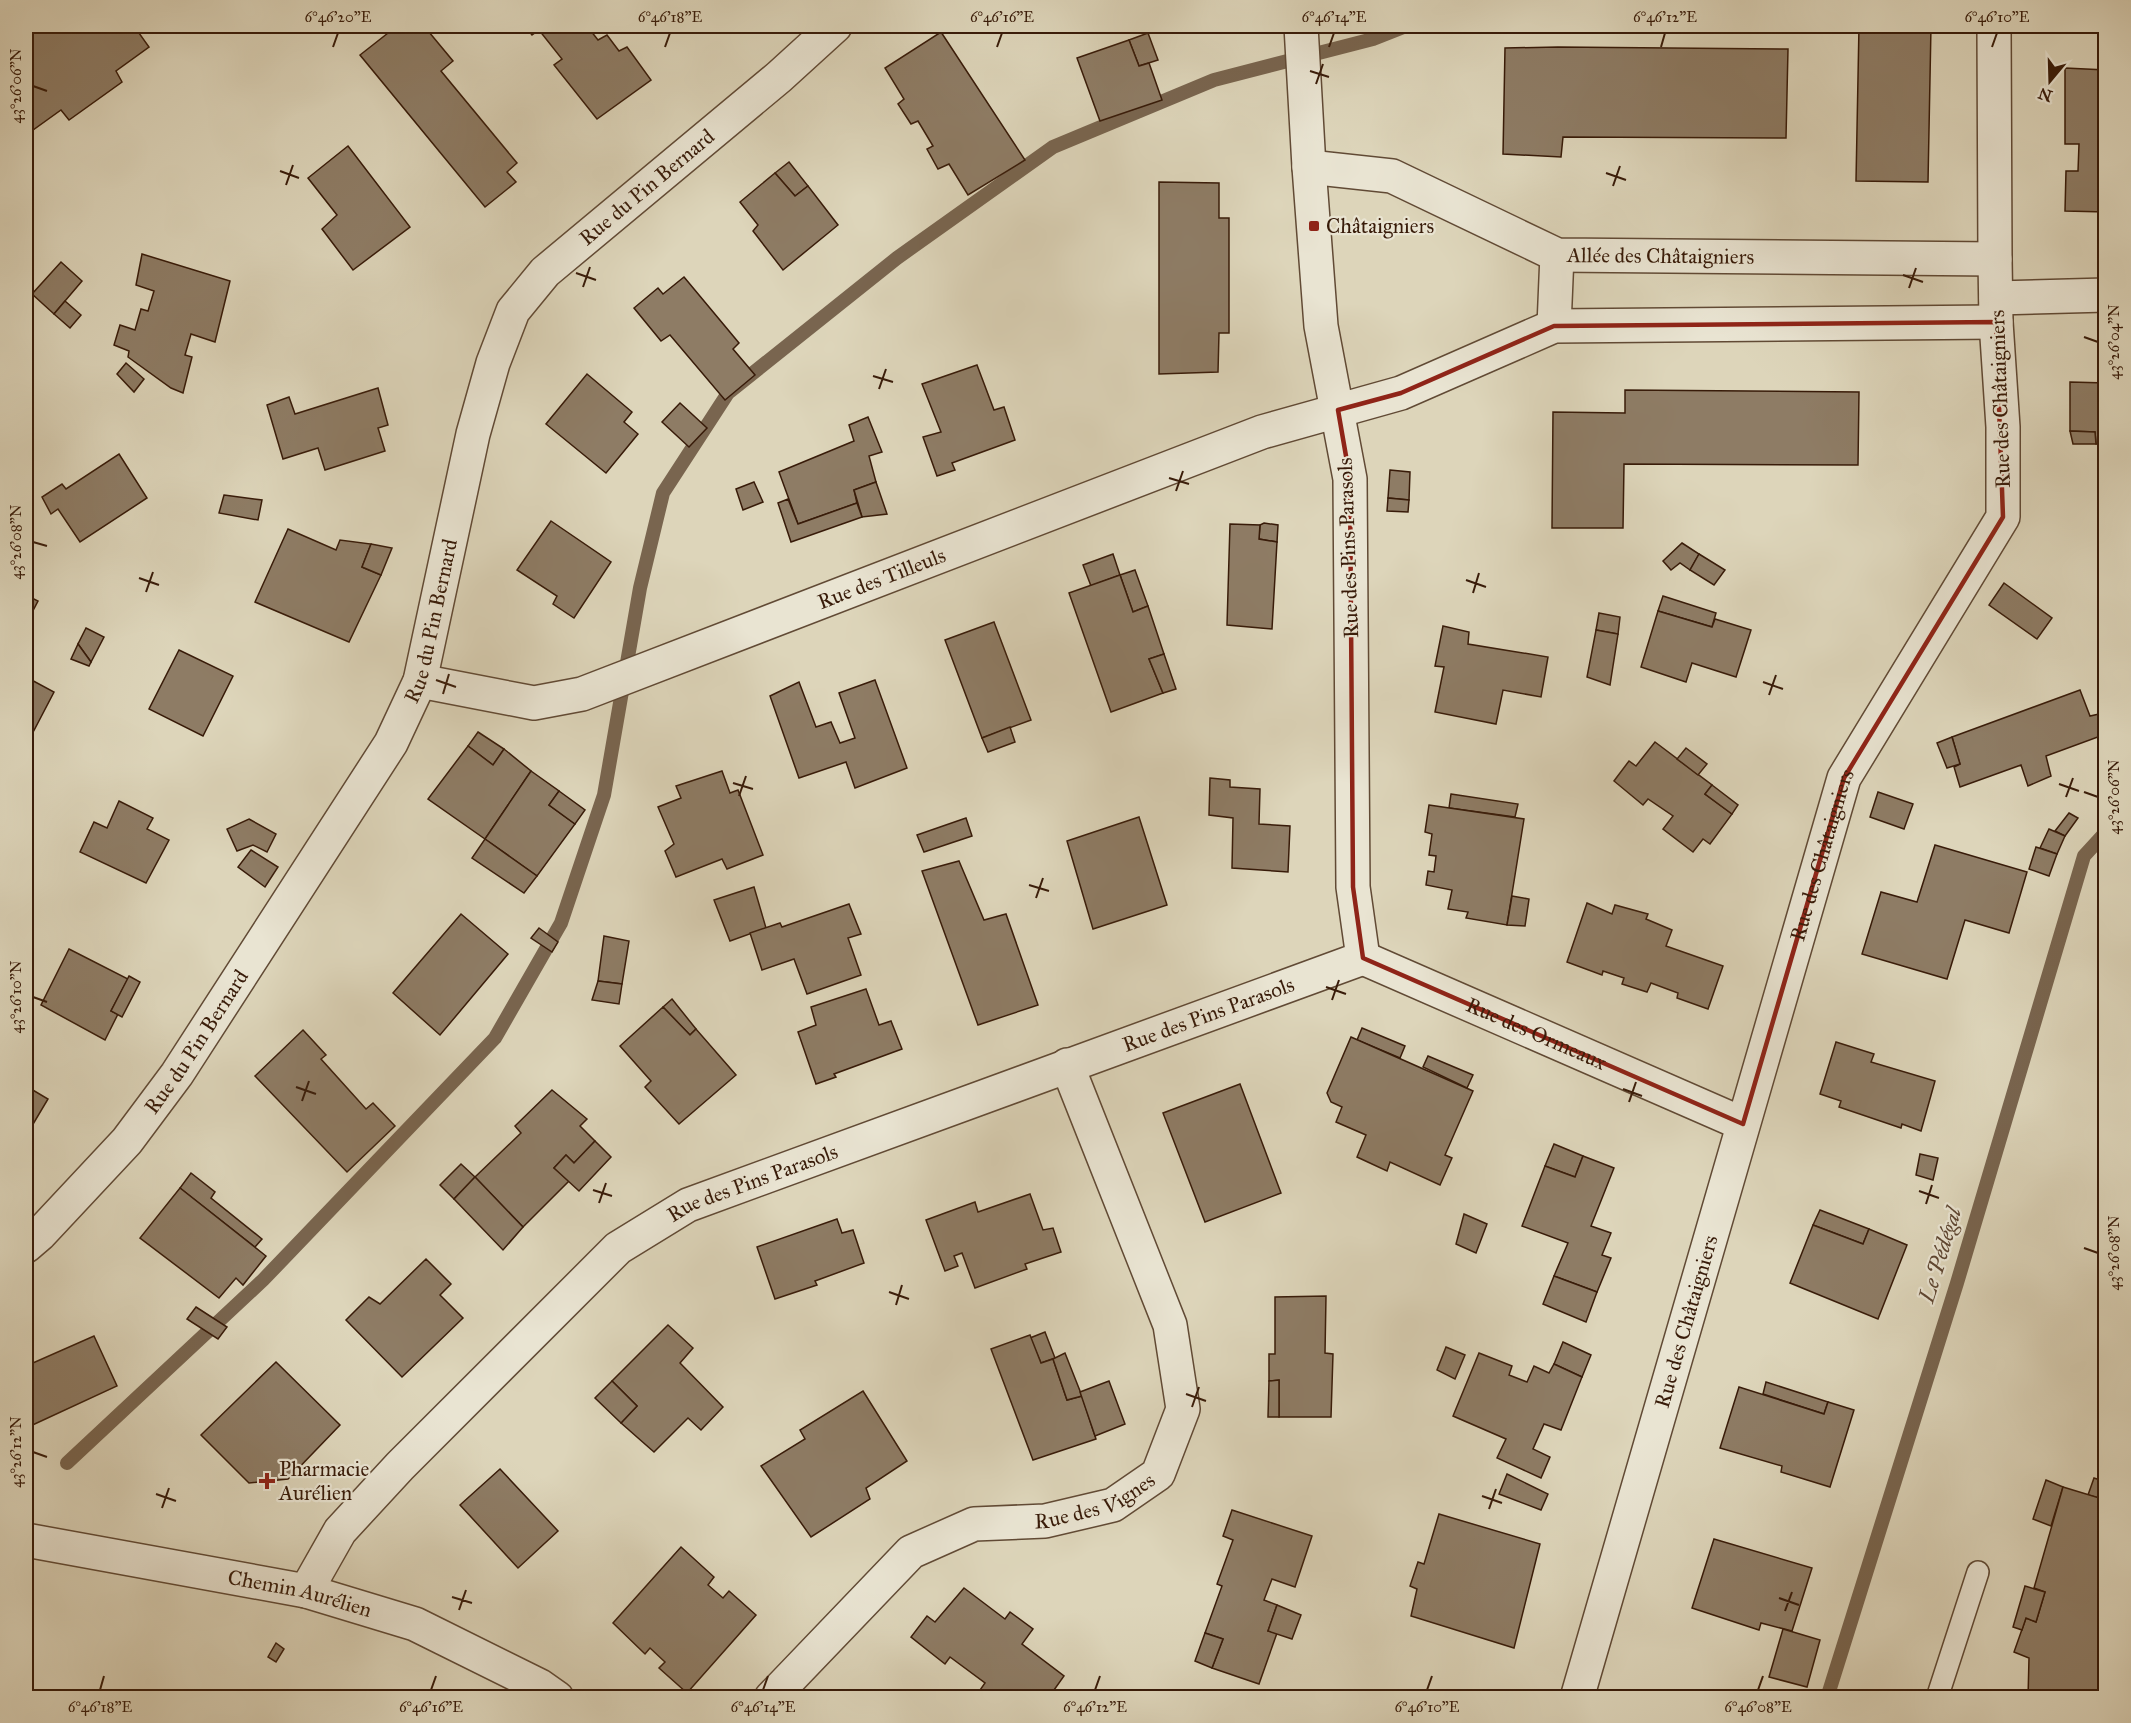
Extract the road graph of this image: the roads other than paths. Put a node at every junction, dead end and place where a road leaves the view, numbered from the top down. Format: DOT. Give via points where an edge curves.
graph roads {
  1 [pos="835,26"];
  2 [pos="1301,26"];
  3 [pos="1994,26"];
  4 [pos="1309,167"];
  5 [pos="1557,255"];
  6 [pos="1995,259"];
  7 [pos="2106,295"];
  8 [pos="1996,310"];
  9 [pos="1554,326"];
  10 [pos="1338,410"];
  11 [pos="420,681"];
  12 [pos="1363,958"];
  13 [pos="1067,1065"];
  14 [pos="1743,1124"];
  15 [pos="26,1246"];
  16 [pos="26,1540"];
  17 [pos="1978,1572"];
  18 [pos="306,1591"];
  19 [pos="557,1698"];
  20 [pos="771,1698"];
  21 [pos="1577,1698"];
  22 [pos="1937,1698"];
  1 -- 11 [label="street, Rue du Pin Bernard" via="545,273 513,312 493,363 473,434"];
  2 -- 4 [label="street, Rue des Pins Parasols"];
  3 -- 6 [label="street, Rue des Châtaigniers"];
  4 -- 5 [label="street, Allée des Châtaigniers" via="1392,176"];
  4 -- 10 [label="street, Rue des Pins Parasols" via="1321,327"];
  5 -- 6 [label="street, Allée des Châtaigniers"];
  5 -- 9 [label="street"];
  6 -- 8 [label="street, Rue des Châtaigniers"];
  7 -- 8 [label="street"];
  8 -- 9 [label="street"];
  8 -- 14 [label="street, Rue des Châtaigniers" via="2003,427 2003,517 1844,778"];
  9 -- 10 [label="street" via="1401,393"];
  10 -- 11 [label="street, Rue des Tilleuls" via="1251,436 582,694 534,703"];
  10 -- 12 [label="street, Rue des Pins Parasols" via="1350,479 1353,887"];
  11 -- 15 [label="street, Rue du Pin Bernard" via="391,743 177,1074 127,1142"];
  12 -- 13 [label="street, Rue des Pins Parasols"];
  12 -- 14 [label="street, Rue des Ormeaux"];
  13 -- 18 [label="street, Rue des Pins Parasols" via="688,1205 618,1248 340,1531"];
  13 -- 20 [label="street, Rue des Vignes" via="1170,1325 1183,1409 1158,1474 1113,1505 1045,1521 974,1524 911,1552"];
  14 -- 21 [label="street, Rue des Châtaigniers"];
  16 -- 18 [label="street, Chemin Aurélien"];
  17 -- 22 [label="lane"];
  18 -- 19 [label="street, Chemin Aurélien" via="415,1624"];
}
